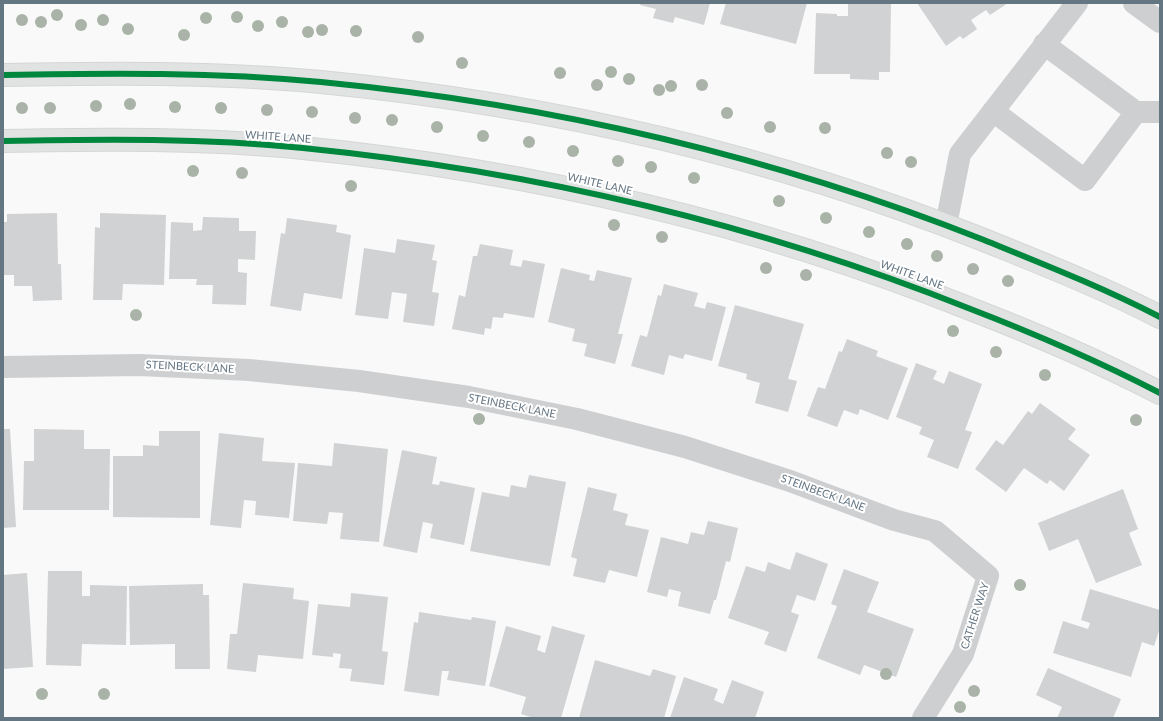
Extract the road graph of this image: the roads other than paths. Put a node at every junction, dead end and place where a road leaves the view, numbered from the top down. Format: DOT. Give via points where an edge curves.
graph roads {
  1 [pos="1076,3"];
  2 [pos="1134,3"];
  3 [pos="1160,22"];
  4 [pos="1044,44"];
  5 [pos="3,75"];
  6 [pos="993,111"];
  7 [pos="1136,112"];
  8 [pos="1160,112"];
  9 [pos="3,141"];
  10 [pos="946,225"];
  11 [pos="1160,317"];
  12 [pos="3,367"];
  13 [pos="1160,393"];
  14 [pos="988,576"];
  15 [pos="923,718"];
  1 -- 4 [label="street"];
  2 -- 3 [label="street"];
  4 -- 6 [label="street"];
  4 -- 7 [label="street"];
  5 -- 10 [label="main road" via="196,74 320,82 443,96 566,117 687,144 808,178"];
  6 -- 7 [label="street" via="1085,180"];
  6 -- 10 [label="street" via="960,154"];
  7 -- 8 [label="street"];
  9 -- 13 [label="main road, WHITE LANE" via="176,140 300,148 424,162 547,183 668,210 788,243 906,283 1022,329"];
  10 -- 11 [label="main road" via="1041,263"];
  12 -- 14 [label="street, STEINBECK LANE" via="139,365 257,371 359,381 438,393 577,420 692,450 790,480 894,520 935,531"];
  14 -- 15 [label="street, CATHER WAY" via="962,654"];
}
